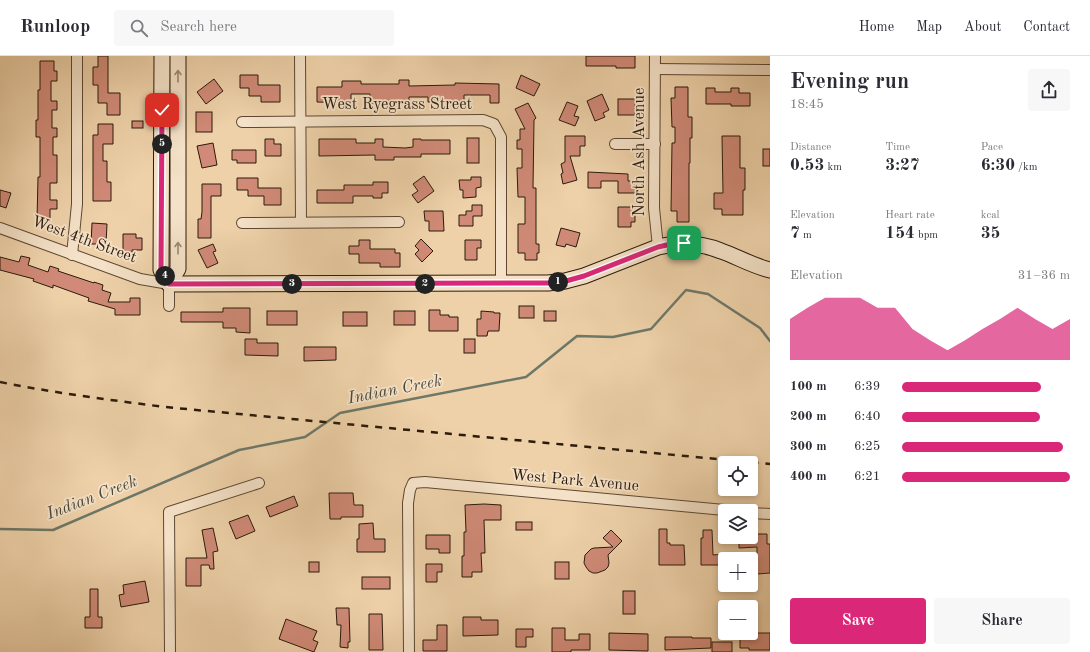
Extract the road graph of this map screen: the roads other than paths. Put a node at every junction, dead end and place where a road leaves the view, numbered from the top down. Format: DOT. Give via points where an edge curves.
graph roads {
  1 [pos="77,56"];
  2 [pos="162,56"];
  3 [pos="178,56"];
  4 [pos="300,56"];
  5 [pos="655,56"];
  6 [pos="655,69"];
  7 [pos="770,70"];
  8 [pos="300,121"];
  9 [pos="242,122"];
  10 [pos="615,144"];
  11 [pos="655,144"];
  12 [pos="301,222"];
  13 [pos="399,222"];
  14 [pos="242,223"];
  15 [pos="0,228"];
  16 [pos="658,247"];
  17 [pos="72,255"];
  18 [pos="770,270"];
  19 [pos="169,284"];
  20 [pos="501,284"];
  21 [pos="169,306"];
  22 [pos="259,483"];
  23 [pos="718,509"];
  24 [pos="758,513"];
  25 [pos="770,514"];
  26 [pos="170,652"];
  27 [pos="409,652"];
  1 -- 17 [label="street" via="77,204"];
  2 -- 19 [label="main road" via="161,270"];
  19 -- 3 [label="main road, one-way" via="178,269"];
  4 -- 8 [label="street"];
  5 -- 6 [label="street, North Ash Avenue"];
  6 -- 7 [label="street"];
  6 -- 11 [label="street, North Ash Avenue"];
  8 -- 9 [label="street, West Ryegrass Street"];
  8 -- 12 [label="street"];
  8 -- 20 [label="street, West Ryegrass Street" via="483,120 494,124 501,137"];
  10 -- 11 [label="street"];
  11 -- 16 [label="street, North Ash Avenue" via="654,208"];
  12 -- 13 [label="street"];
  12 -- 14 [label="street"];
  15 -- 17 [label="street, West 4th Street"];
  16 -- 18 [label="main road, West 4th Street" via="684,243 711,248"];
  16 -- 20 [label="main road, West 4th Street" via="566,281"];
  17 -- 19 [label="street, West 4th Street" via="140,279"];
  19 -- 20 [label="main road, West 4th Street"];
  19 -- 21 [label="street"];
  22 -- 26 [label="street" via="169,512"];
  23 -- 27 [label="street, West Park Avenue" via="425,482 413,483 408,503"];
  24 -- 25 [label="street"];
}
